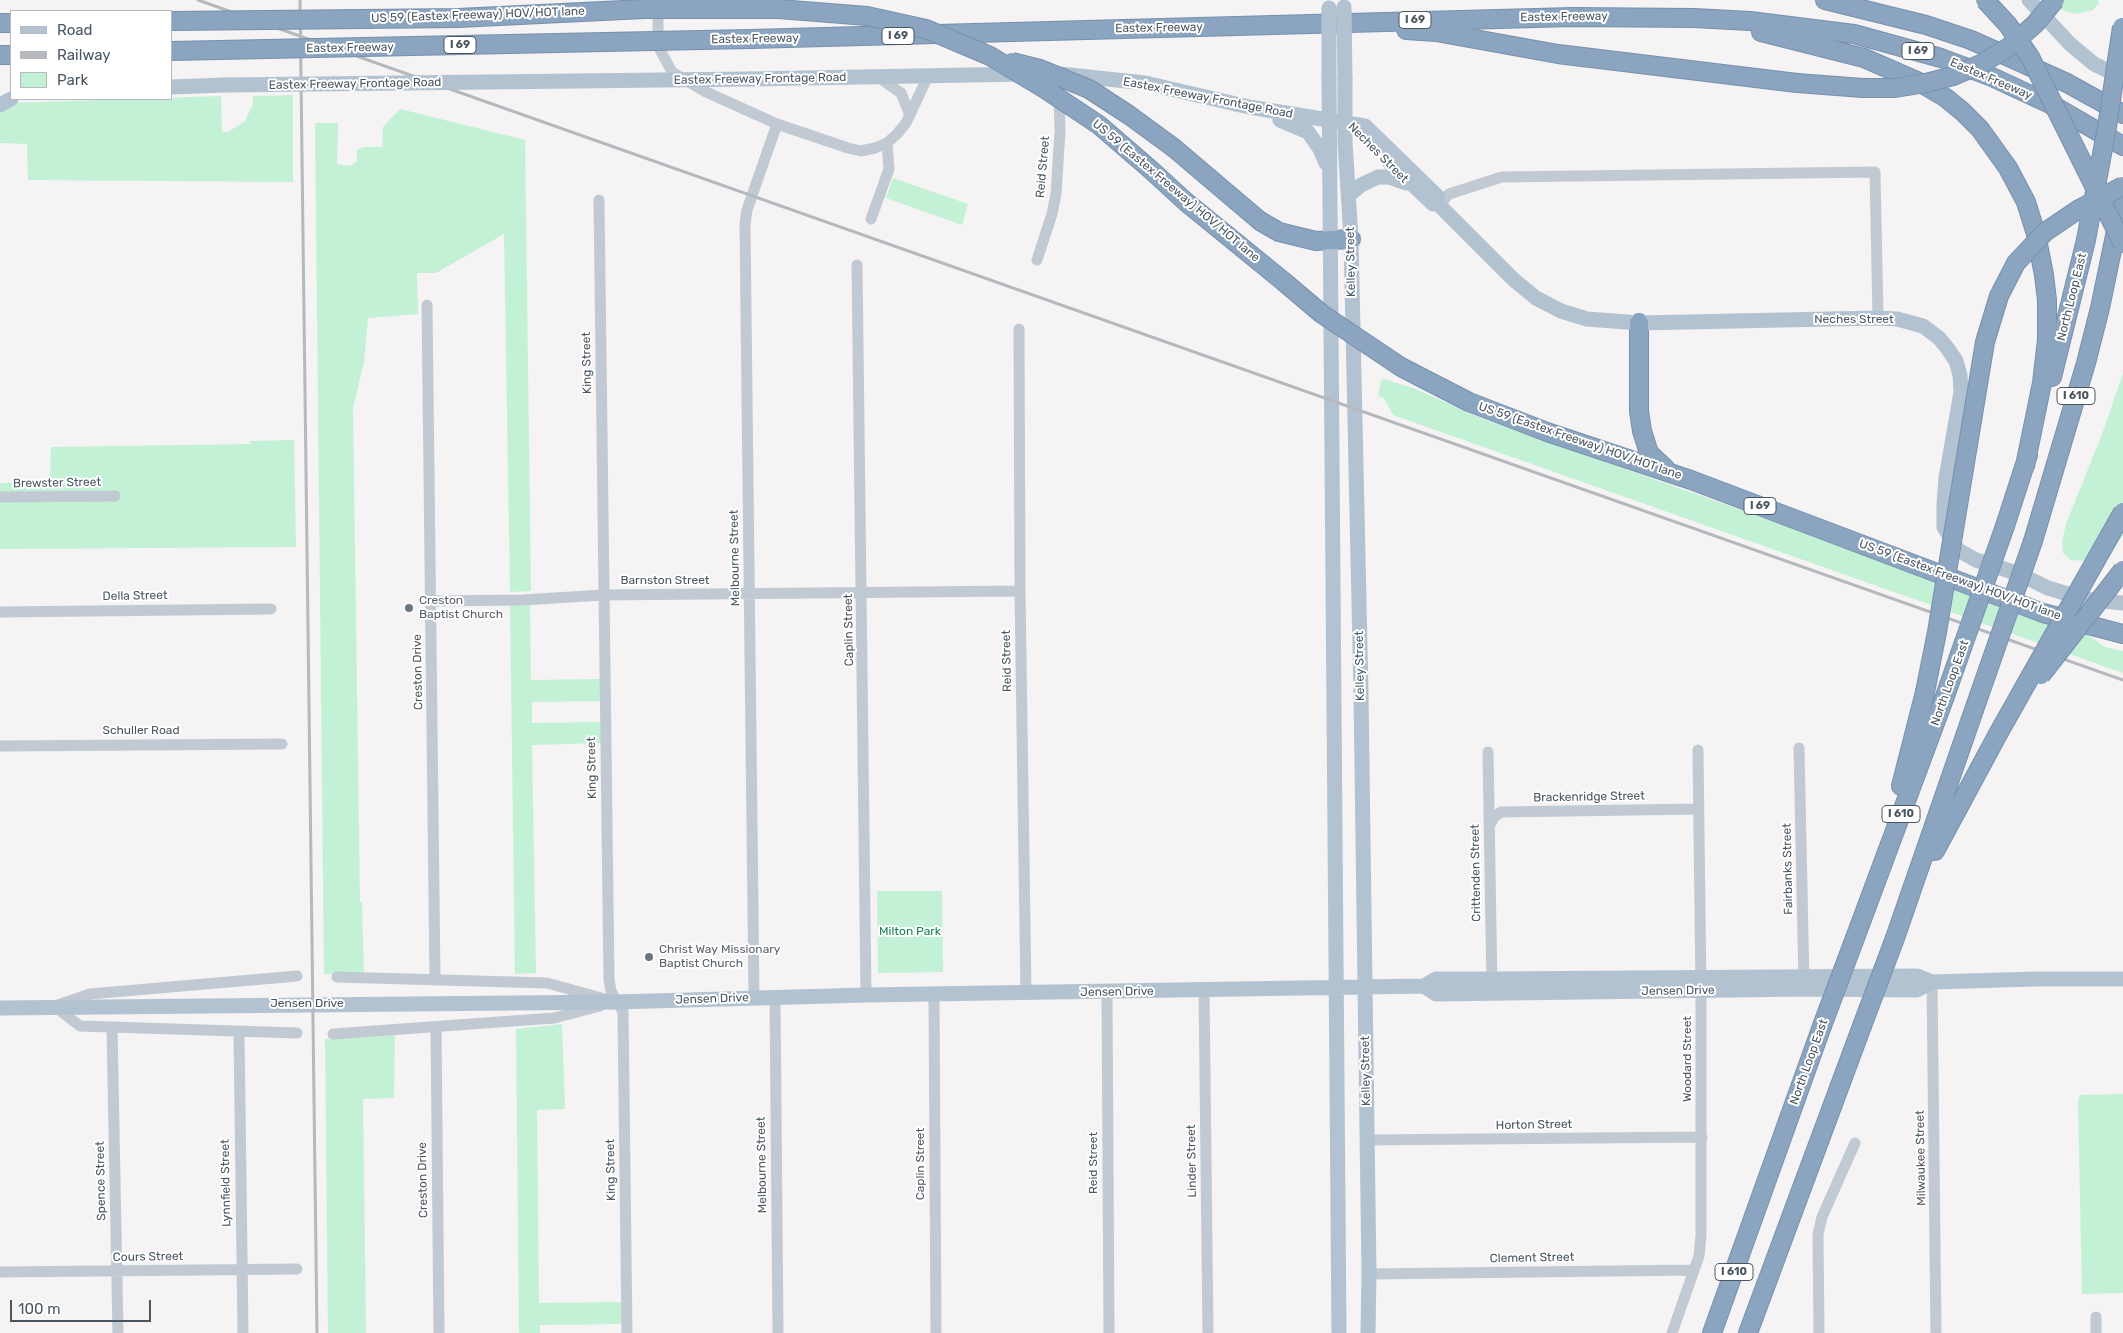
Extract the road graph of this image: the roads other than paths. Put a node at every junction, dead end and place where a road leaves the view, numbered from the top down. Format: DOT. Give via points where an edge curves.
graph roads {
  1 [pos="658,0"];
  2 [pos="1328,0"];
  3 [pos="1344,0"];
  4 [pos="1825,0"];
  5 [pos="1985,0"];
  6 [pos="2029,0"];
  7 [pos="2055,0"];
  8 [pos="1694,18"];
  9 [pos="2122,20"];
  10 [pos="172,21"];
  11 [pos="1298,24"];
  12 [pos="172,51"];
  13 [pos="990,56"];
  14 [pos="1058,74"];
  15 [pos="928,76"];
  16 [pos="878,77"];
  17 [pos="2123,78"];
  18 [pos="172,87"];
  19 [pos="1249,107"];
  20 [pos="909,113"];
  21 [pos="2123,114"];
  22 [pos="1328,120"];
  23 [pos="1345,122"];
  24 [pos="777,124"];
  25 [pos="886,144"];
  26 [pos="2123,146"];
  27 [pos="1329,169"];
  28 [pos="1410,185"];
  29 [pos="2123,186"];
  30 [pos="1349,195"];
  31 [pos="2123,197"];
  32 [pos="599,200"];
  33 [pos="1439,205"];
  34 [pos="871,219"];
  35 [pos="1351,239"];
  36 [pos="1330,241"];
  37 [pos="2118,247"];
  38 [pos="1037,260"];
  39 [pos="857,265"];
  40 [pos="427,305"];
  41 [pos="1878,318"];
  42 [pos="1639,323"];
  43 [pos="1019,329"];
  44 [pos="2025,466"];
  45 [pos="1672,474"];
  46 [pos="115,496"];
  47 [pos="0,497"];
  48 [pos="2123,512"];
  49 [pos="2123,570"];
  50 [pos="1020,591"];
  51 [pos="862,593"];
  52 [pos="749,594"];
  53 [pos="604,595"];
  54 [pos="431,601"];
  55 [pos="2123,603"];
  56 [pos="271,609"];
  57 [pos="0,612"];
  58 [pos="2123,634"];
  59 [pos="1998,734"];
  60 [pos="282,744"];
  61 [pos="0,746"];
  62 [pos="1799,748"];
  63 [pos="1698,750"];
  64 [pos="1488,752"];
  65 [pos="1698,810"];
  66 [pos="1489,828"];
  67 [pos="1903,914"];
  68 [pos="1856,933"];
  69 [pos="297,976"];
  70 [pos="337,977"];
  71 [pos="2123,979"];
  72 [pos="435,980"];
  73 [pos="1932,982"];
  74 [pos="1804,983"];
  75 [pos="1701,984"];
  76 [pos="1492,986"];
  77 [pos="1334,987"];
  78 [pos="1365,987"];
  79 [pos="1204,989"];
  80 [pos="1107,992"];
  81 [pos="1026,994"];
  82 [pos="866,995"];
  83 [pos="934,995"];
  84 [pos="775,997"];
  85 [pos="754,998"];
  86 [pos="616,1002"];
  87 [pos="54,1006"];
  88 [pos="0,1008"];
  89 [pos="436,1027"];
  90 [pos="112,1028"];
  91 [pos="238,1032"];
  92 [pos="297,1033"];
  93 [pos="333,1034"];
  94 [pos="1702,1137"];
  95 [pos="1367,1140"];
  96 [pos="1855,1142"];
  97 [pos="297,1269"];
  98 [pos="241,1270"];
  99 [pos="1694,1270"];
  100 [pos="117,1271"];
  101 [pos="0,1272"];
  102 [pos="1369,1274"];
  103 [pos="2096,1317"];
  104 [pos="118,1333"];
  105 [pos="242,1333"];
  106 [pos="438,1333"];
  107 [pos="627,1333"];
  108 [pos="778,1333"];
  109 [pos="936,1333"];
  110 [pos="1109,1333"];
  111 [pos="1208,1333"];
  112 [pos="1338,1333"];
  113 [pos="1368,1333"];
  114 [pos="1672,1333"];
  115 [pos="1712,1333"];
  116 [pos="1748,1333"];
  117 [pos="1819,1333"];
  118 [pos="1936,1333"];
  119 [pos="2096,1333"];
  1 -- 24 [label="street" via="658,46 672,72 706,92"];
  2 -- 22 [label="main road, Kelley Street, bridge"];
  3 -- 23 [label="main road, Kelley Street, bridge"];
  4 -- 21 [label="highway, I 69" via="1926,25 1971,40 2060,79"];
  5 -- 37 [label="highway, bridge" via="2008,25 2030,58"];
  6 -- 17 [label="main road" via="2070,44 2094,64"];
  7 -- 11 [label="highway, bridge" via="2009,47 1981,64 1946,78 1895,88 1797,83 1558,54 1436,32"];
  8 -- 11 [label="highway, Eastex Freeway / I 69" via="1573,17"];
  8 -- 26 [label="highway, Eastex Freeway / I 69" via="1832,30 1918,51 2018,89"];
  8 -- 44 [label="highway" via="1812,44 1897,70 1946,98 1974,123 1994,147 2017,184 2030,214 2045,283 2048,319 2045,361"];
  9 -- 44 [label="highway, North Loop East / I 610, bridge" via="2108,127 2086,240 2055,366"];
  10 -- 13 [label="highway, US 59 (Eastex Freeway) HOV/HOT lane, bridge" via="458,18 644,9 779,9 867,16 926,29"];
  11 -- 12 [label="highway, Eastex Freeway / I 69, bridge"];
  13 -- 36 [label="highway, bridge" via="1040,70 1089,89 1174,148 1260,221 1297,238"];
  13 -- 45 [label="highway, US 59 (Eastex Freeway) HOV/HOT lane / I 69, bridge" via="1098,125 1322,314 1401,368 1469,402"];
  14 -- 15 [label="main road, Eastex Freeway Frontage Road"];
  14 -- 19 [label="main road, Eastex Freeway Frontage Road" via="1145,83"];
  14 -- 38 [label="street, Reid Street" via="1059,168 1052,214"];
  15 -- 16 [label="main road, Eastex Freeway Frontage Road"];
  15 -- 20 [label="street"];
  16 -- 18 [label="main road, Eastex Freeway Frontage Road, bridge"];
  16 -- 20 [label="street" via="901,93"];
  19 -- 22 [label="main road, Eastex Freeway Frontage Road"];
  19 -- 27 [label="main road" via="1308,132"];
  20 -- 25 [label="street" via="906,122"];
  22 -- 23 [label="main road, Eastex Freeway Frontage Road"];
  22 -- 27 [label="main road, Kelley Street"];
  23 -- 28 [label="main road, Neches Street"];
  23 -- 30 [label="main road, Kelley Street"];
  23 -- 33 [label="main road, Neches Street" via="1366,126 1437,196"];
  24 -- 25 [label="street" via="848,148 861,150"];
  24 -- 52 [label="street, Melbourne Street" via="745,224"];
  25 -- 34 [label="street" via="889,169"];
  27 -- 36 [label="main road, Kelley Street"];
  28 -- 30 [label="main road" via="1389,177 1378,177 1361,184"];
  28 -- 33 [label="main road, Neches Street" via="1431,204"];
  29 -- 68 [label="highway, bridge" via="2079,209 2045,232 2016,263 1999,296 1984,352 1925,692 1898,799"];
  30 -- 35 [label="main road, Kelley Street"];
  31 -- 37 [label="highway, I 610"];
  32 -- 53 [label="street, King Street"];
  33 -- 41 [label="street" via="1449,194 1502,177 1875,172"];
  33 -- 42 [label="main road, Neches Street" via="1536,298 1561,311 1587,319"];
  35 -- 36 [label="highway"];
  35 -- 78 [label="main road, Kelley Street"];
  36 -- 77 [label="main road, Kelley Street"];
  37 -- 67 [label="highway, I 610, bridge" via="2032,541"];
  39 -- 51 [label="street, Caplin Street"];
  40 -- 54 [label="street, Creston Drive"];
  41 -- 42 [label="main road, Neches Street"];
  41 -- 55 [label="main road, Neches Street" via="1924,326 1939,338 1956,361 1961,392 1946,478 1944,527 1958,550 2048,588 2084,598"];
  42 -- 45 [label="highway" via="1642,431 1649,453"];
  43 -- 50 [label="street, Reid Street"];
  44 -- 68 [label="highway, North Loop East / I 610, bridge" via="1944,699"];
  45 -- 58 [label="highway, US 59 (Eastex Freeway) HOV/HOT lane / I 69" via="2043,613"];
  46 -- 47 [label="street, Brewster Street"];
  48 -- 59 [label="highway, bridge"];
  49 -- 59 [label="highway, bridge"];
  50 -- 51 [label="street, Barnston Street"];
  50 -- 81 [label="street, Reid Street"];
  51 -- 52 [label="street, Barnston Street"];
  51 -- 82 [label="street, Caplin Street"];
  52 -- 53 [label="street, Barnston Street"];
  52 -- 85 [label="street, Melbourne Street"];
  53 -- 54 [label="street, Barnston Street"];
  53 -- 86 [label="street, King Street" via="609,980"];
  54 -- 72 [label="street, Creston Drive"];
  56 -- 57 [label="street, Della Street"];
  59 -- 67 [label="highway"];
  60 -- 61 [label="street, Schuller Road"];
  62 -- 74 [label="street, Fairbanks Street"];
  63 -- 65 [label="street, Woodard Street"];
  64 -- 66 [label="street, Crittenden Street"];
  65 -- 66 [label="street, Brackenridge Street" via="1501,812 1494,817"];
  65 -- 75 [label="street, Woodard Street"];
  66 -- 76 [label="street, Crittenden Street"];
  67 -- 116 [label="highway, I 610, bridge"];
  68 -- 115 [label="highway, North Loop East / I 610, bridge"];
  69 -- 87 [label="street" via="90,994"];
  70 -- 72 [label="street"];
  71 -- 73 [label="main road, Jensen Drive"];
  72 -- 86 [label="street" via="547,983"];
  73 -- 74 [label="main road, Jensen Drive" via="1917,976"];
  73 -- 118 [label="street, Milwaukee Street"];
  74 -- 75 [label="main road, Jensen Drive"];
  75 -- 76 [label="main road, Jensen Drive"];
  75 -- 94 [label="street, Woodard Street"];
  76 -- 78 [label="main road, Jensen Drive" via="1436,980 1424,986"];
  77 -- 78 [label="main road, Jensen Drive"];
  77 -- 79 [label="main road, Jensen Drive"];
  77 -- 112 [label="main road, Kelley Street"];
  78 -- 95 [label="main road, Kelley Street"];
  79 -- 80 [label="main road, Jensen Drive"];
  79 -- 111 [label="street, Linder Street"];
  80 -- 81 [label="main road, Jensen Drive"];
  80 -- 110 [label="street, Reid Street"];
  81 -- 83 [label="main road, Jensen Drive"];
  82 -- 83 [label="main road, Jensen Drive"];
  82 -- 84 [label="main road, Jensen Drive"];
  83 -- 109 [label="street, Caplin Street"];
  84 -- 85 [label="main road, Jensen Drive"];
  84 -- 108 [label="street, Melbourne Street"];
  85 -- 86 [label="main road, Jensen Drive"];
  86 -- 87 [label="main road, Jensen Drive"];
  86 -- 89 [label="street" via="554,1018"];
  86 -- 107 [label="street, King Street" via="622,1012"];
  87 -- 88 [label="main road, Jensen Drive"];
  87 -- 90 [label="street" via="80,1026"];
  89 -- 93 [label="street"];
  89 -- 106 [label="street, Creston Drive"];
  90 -- 91 [label="street"];
  90 -- 100 [label="street, Spence Street"];
  91 -- 92 [label="street"];
  91 -- 98 [label="street, Lynnfield Street"];
  94 -- 95 [label="street, Horton Street"];
  94 -- 99 [label="street, Woodard Street" via="1701,1235"];
  95 -- 102 [label="main road, Kelley Street"];
  96 -- 117 [label="street" via="1822,1216 1818,1234"];
  97 -- 98 [label="street, Cours Street"];
  98 -- 100 [label="street, Cours Street"];
  98 -- 105 [label="street, Lynnfield Street"];
  99 -- 102 [label="street, Clement Street"];
  99 -- 114 [label="street, Woodard Street"];
  100 -- 101 [label="street, Cours Street"];
  100 -- 104 [label="street, Spence Street"];
  102 -- 113 [label="main road, Kelley Street"];
  103 -- 119 [label="street"];
}
